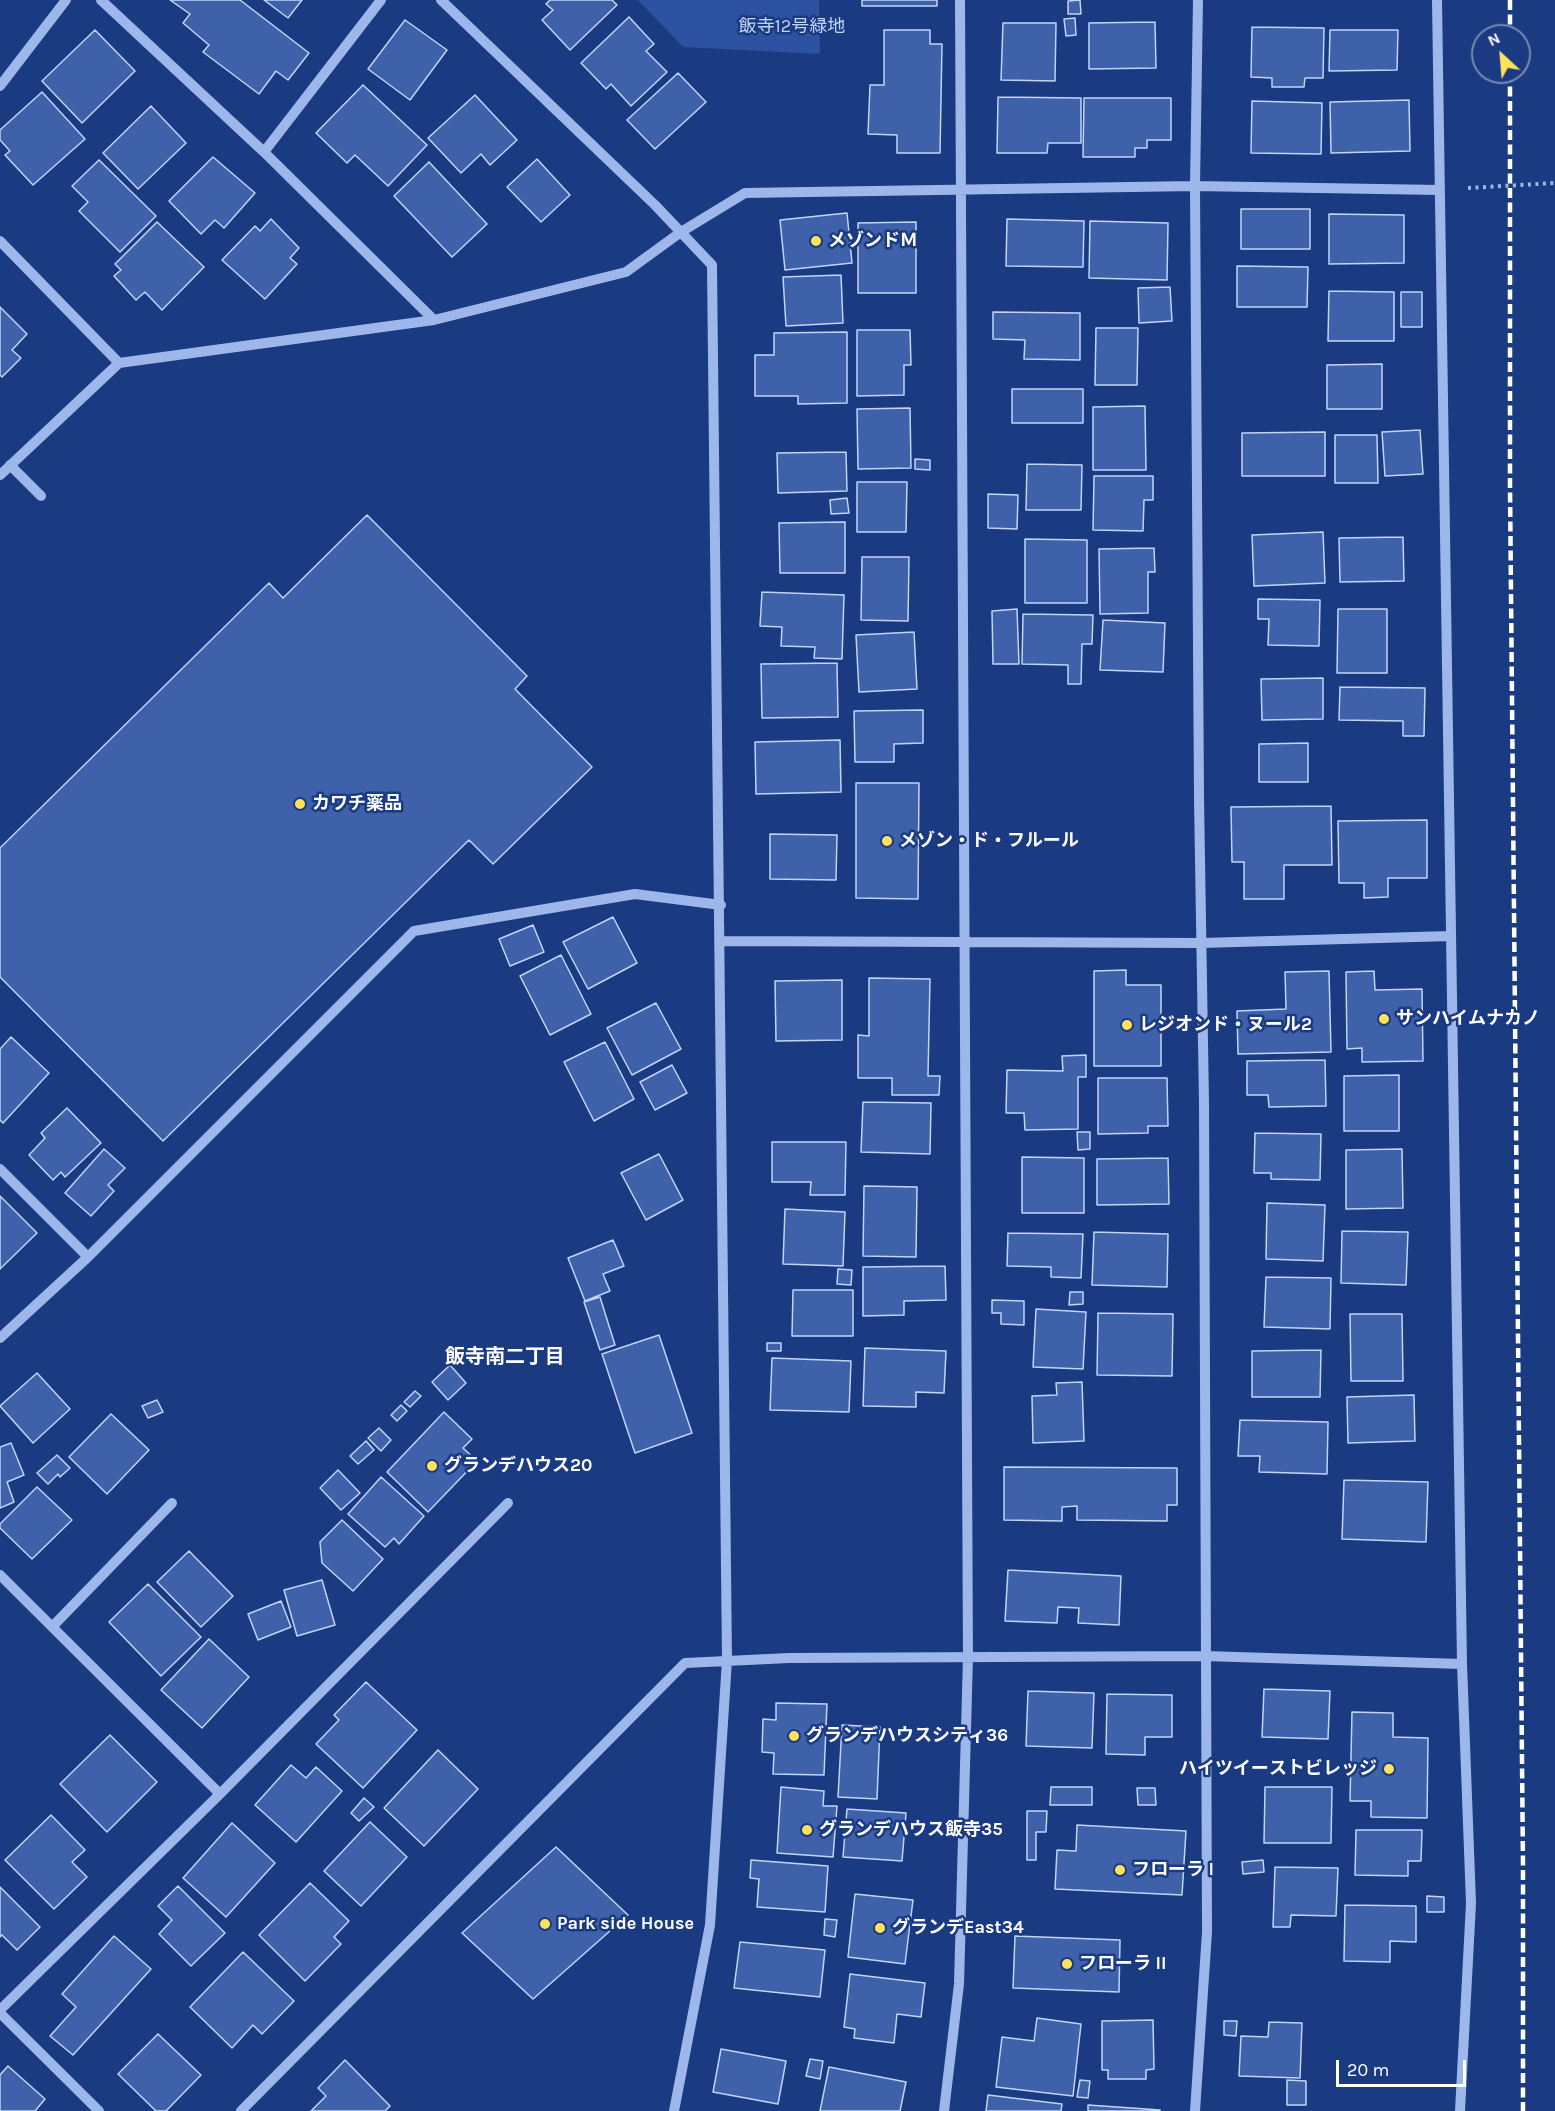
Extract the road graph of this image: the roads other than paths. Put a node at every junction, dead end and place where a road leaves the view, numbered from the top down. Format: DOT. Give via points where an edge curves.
graph roads {
  1 [pos="66,0"];
  2 [pos="101,0"];
  3 [pos="381,0"];
  4 [pos="441,0"];
  5 [pos="960,0"];
  6 [pos="1198,0"];
  7 [pos="1437,0"];
  8 [pos="0,86"];
  9 [pos="264,152"];
  10 [pos="1195,186"];
  11 [pos="1440,190"];
  12 [pos="962,191"];
  13 [pos="681,232"];
  14 [pos="0,241"];
  15 [pos="434,320"];
  16 [pos="119,363"];
  17 [pos="10,465"];
  18 [pos="0,475"];
  19 [pos="41,496"];
  20 [pos="721,905"];
  21 [pos="1451,936"];
  22 [pos="721,941"];
  23 [pos="964,942"];
  24 [pos="1201,943"];
  25 [pos="0,1168"];
  26 [pos="88,1257"];
  27 [pos="0,1338"];
  28 [pos="172,1503"];
  29 [pos="508,1503"];
  30 [pos="0,1575"];
  31 [pos="52,1627"];
  32 [pos="1204,1656"];
  33 [pos="968,1657"];
  34 [pos="727,1660"];
  35 [pos="1462,1664"];
  36 [pos="220,1794"];
  37 [pos="0,2012"];
  38 [pos="99,2111"];
  39 [pos="241,2111"];
  40 [pos="674,2111"];
  41 [pos="944,2111"];
  42 [pos="1195,2111"];
  43 [pos="1460,2111"];
  1 -- 8 [label="street"];
  2 -- 9 [label="street"];
  3 -- 9 [label="street"];
  4 -- 13 [label="street"];
  5 -- 12 [label="street"];
  6 -- 10 [label="street"];
  7 -- 11 [label="street"];
  9 -- 15 [label="street"];
  10 -- 11 [label="street"];
  10 -- 12 [label="street"];
  10 -- 24 [label="street"];
  11 -- 21 [label="street"];
  12 -- 13 [label="street" via="745,193"];
  12 -- 23 [label="street"];
  13 -- 15 [label="street" via="626,272"];
  13 -- 20 [label="street" via="712,265"];
  14 -- 16 [label="street"];
  15 -- 16 [label="street"];
  16 -- 17 [label="street"];
  17 -- 18 [label="street"];
  17 -- 19 [label="street"];
  20 -- 22 [label="street"];
  20 -- 26 [label="street" via="634,894 414,931"];
  21 -- 24 [label="street"];
  21 -- 35 [label="street"];
  22 -- 23 [label="street"];
  22 -- 34 [label="street"];
  23 -- 24 [label="street"];
  23 -- 33 [label="street"];
  24 -- 32 [label="street"];
  25 -- 26 [label="street"];
  26 -- 27 [label="street"];
  28 -- 31 [label="street"];
  29 -- 36 [label="street"];
  30 -- 31 [label="street"];
  31 -- 36 [label="street"];
  32 -- 33 [label="street"];
  32 -- 35 [label="street"];
  32 -- 42 [label="street" via="1207,1932"];
  33 -- 34 [label="street"];
  33 -- 41 [label="street" via="959,1984"];
  34 -- 39 [label="street" via="686,1663"];
  34 -- 40 [label="street" via="710,1925"];
  35 -- 43 [label="street" via="1471,1903"];
  36 -- 37 [label="street"];
  37 -- 38 [label="street"];
}
